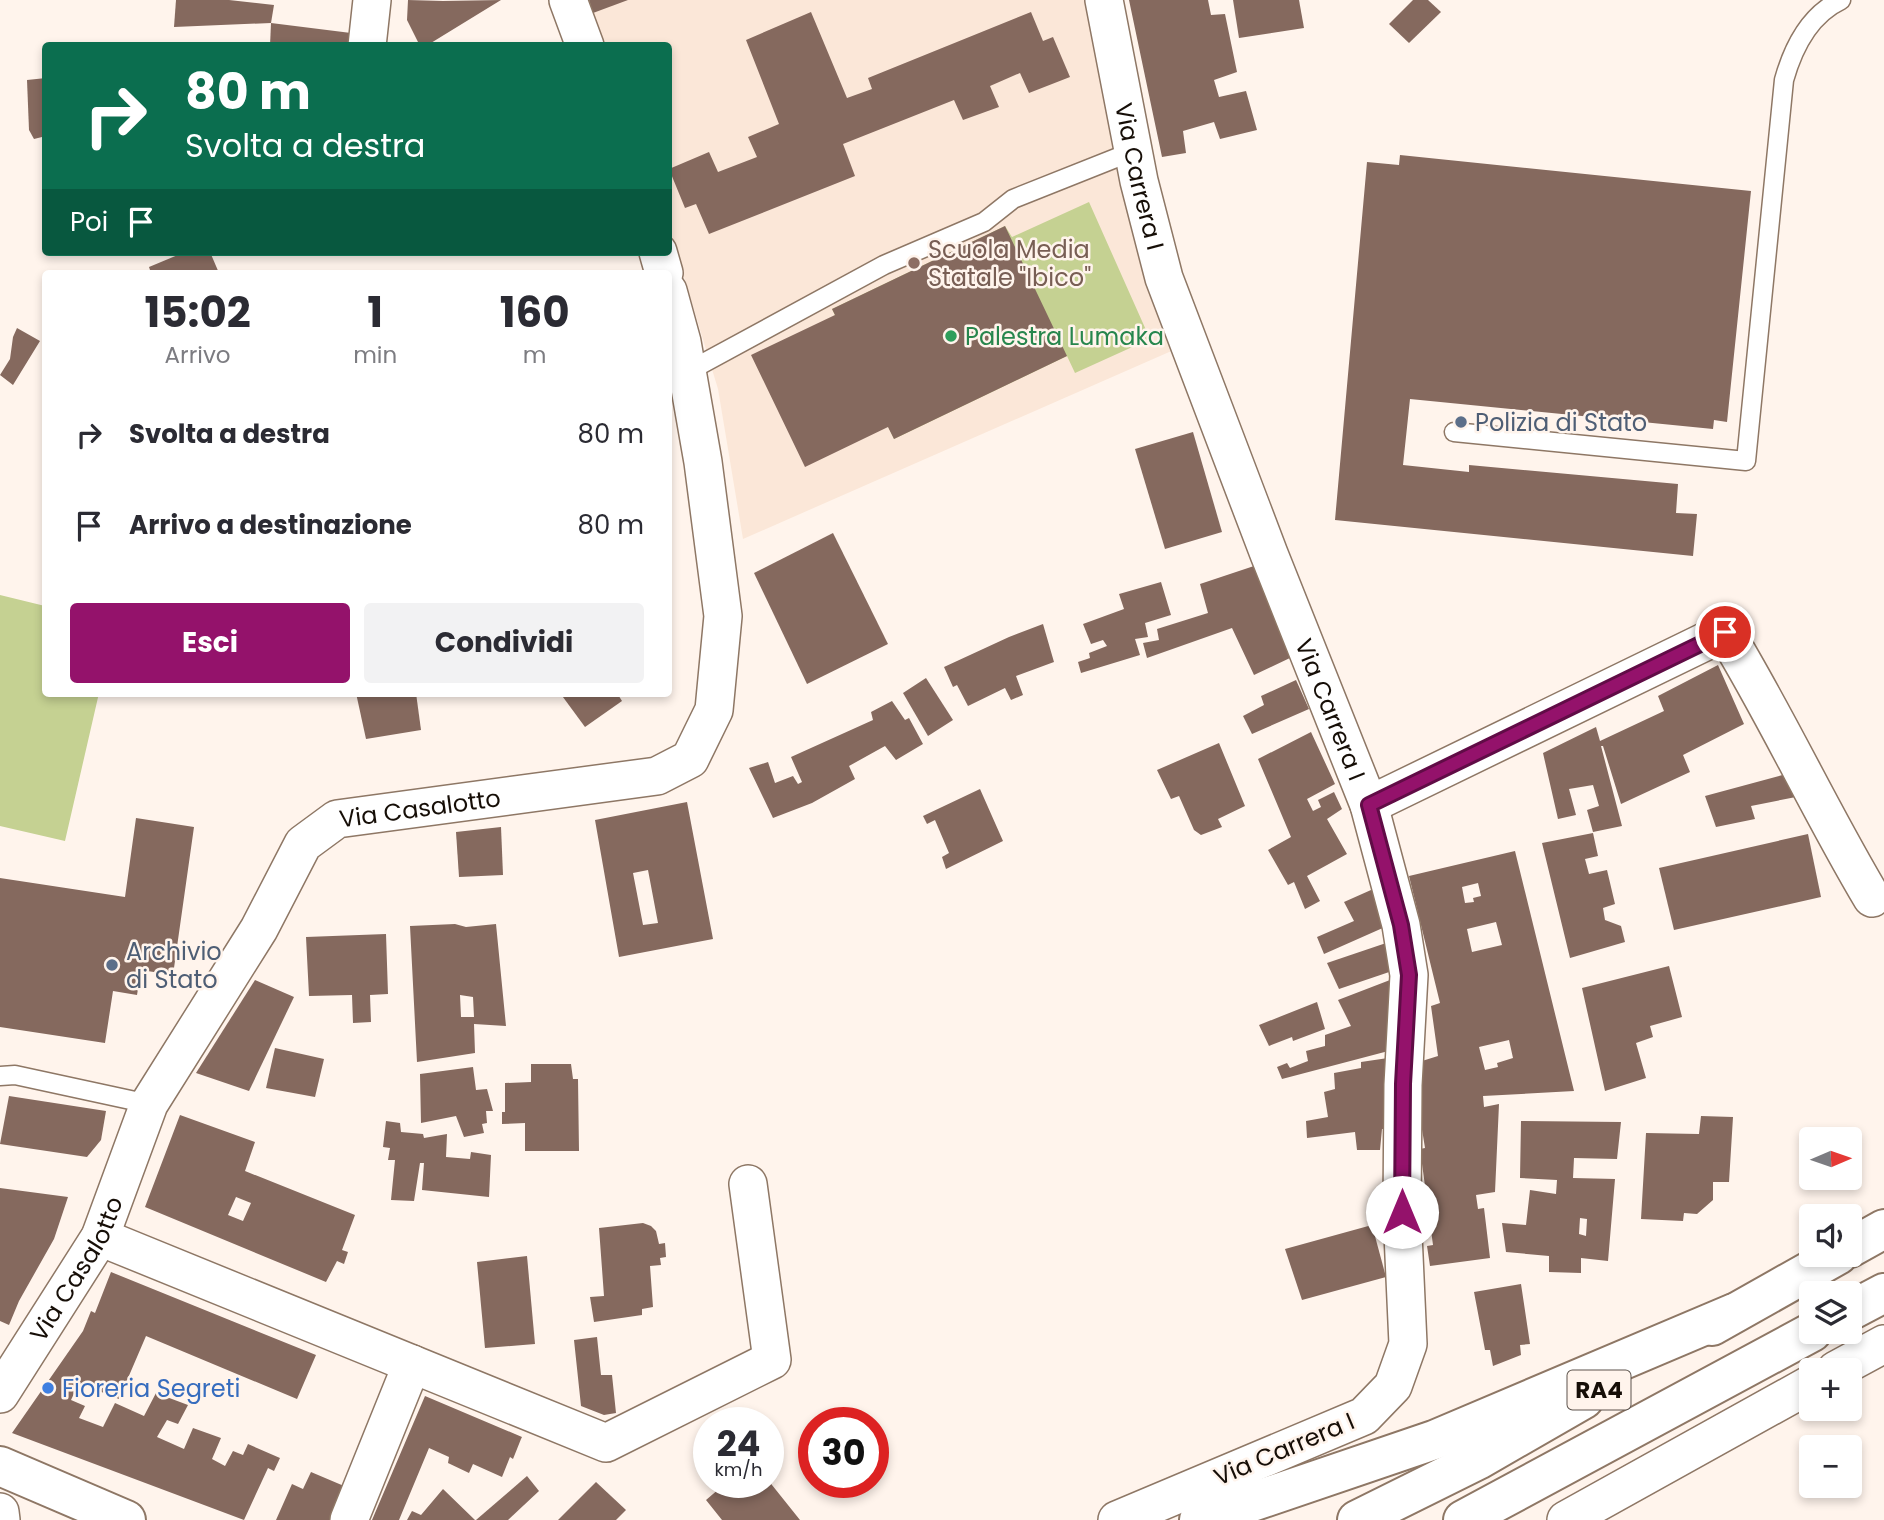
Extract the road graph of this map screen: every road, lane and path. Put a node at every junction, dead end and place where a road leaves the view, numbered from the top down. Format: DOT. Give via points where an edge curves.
graph roads {
  1 [pos="372,0"];
  2 [pos="568,0"];
  3 [pos="1104,0"];
  4 [pos="1841,0"];
  5 [pos="368,42"];
  6 [pos="584,42"];
  7 [pos="1121,156"];
  8 [pos="672,306"];
  9 [pos="687,372"];
  10 [pos="1454,432"];
  11 [pos="1369,805"];
  12 [pos="1871,898"];
  13 [pos="0,1076"];
  14 [pos="149,1104"];
  15 [pos="748,1184"];
  16 [pos="1884,1229"];
  17 [pos="100,1237"];
  18 [pos="1862,1241"];
  19 [pos="1816,1267"];
  20 [pos="1884,1293"];
  21 [pos="1862,1305"];
  22 [pos="1734,1313"];
  23 [pos="1799,1339"];
  24 [pos="1884,1344"];
  25 [pos="1858,1358"];
  26 [pos="412,1364"];
  27 [pos="1799,1391"];
  28 [pos="0,1394"];
  29 [pos="0,1466"];
  30 [pos="0,1512"];
  31 [pos="1,1520"];
  32 [pos="126,1520"];
  33 [pos="349,1520"];
  34 [pos="1117,1520"];
  35 [pos="1199,1520"];
  36 [pos="1357,1520"];
  37 [pos="1463,1520"];
  38 [pos="1566,1520"];
  1 -- 5 [label="street"];
  2 -- 6 [label="street"];
  3 -- 11 [label="street, Via Carrera I" via="1139,181 1164,278"];
  4 -- 10 [label="lane" via="1828,6 1801,36 1784,80 1746,461"];
  7 -- 9 [label="lane" via="1013,199 984,222 884,265"];
  8 -- 9 [label="street, Via Casalotto"];
  9 -- 14 [label="street, Via Casalotto" via="723,616 714,710 690,759 657,776 337,819 303,844 259,929"];
  11 -- 12 [label="street" via="1725,632"];
  11 -- 34 [label="street, Via Carrera I" via="1401,925 1409,975 1402,1199 1408,1344 1393,1386 1364,1416"];
  13 -- 14 [label="lane" via="15,1075"];
  14 -- 17 [label="street, Via Casalotto"];
  15 -- 26 [label="street" via="772,1360 606,1443"];
  16 -- 18 [label="main road"];
  17 -- 26 [label="street"];
  17 -- 28 [label="street, Via Casalotto"];
  19 -- 22 [label="main road, RA4"];
  20 -- 21 [label="main road"];
  22 -- 35 [label="main road" via="1434,1440"];
  22 -- 36 [label="main road, RA4" via="1479,1460"];
  23 -- 37 [label="main road, RA4"];
  24 -- 25 [label="street"];
  26 -- 33 [label="street"];
  27 -- 38 [label="street"];
  29 -- 32 [label="main road"];
  30 -- 31 [label="street"];
}
